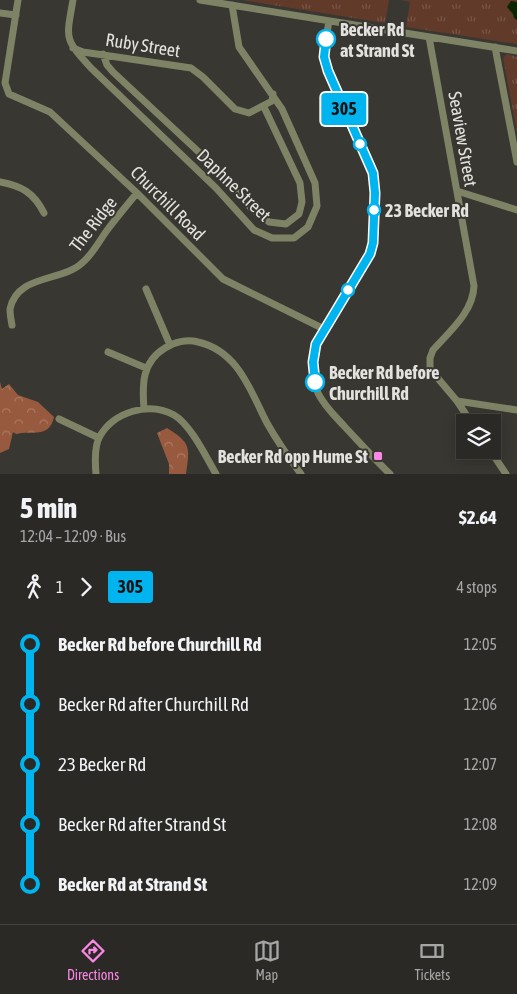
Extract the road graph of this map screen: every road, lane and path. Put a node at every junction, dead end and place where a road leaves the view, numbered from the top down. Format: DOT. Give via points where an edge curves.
graph roads {
  1 [pos="18,0"];
  2 [pos="73,0"];
  3 [pos="200,0"];
  4 [pos="232,5"];
  5 [pos="0,12"];
  6 [pos="16,15"];
  7 [pos="330,21"];
  8 [pos="429,37"];
  9 [pos="495,47"];
  10 [pos="72,48"];
  11 [pos="517,50"];
  12 [pos="103,54"];
  13 [pos="273,94"];
  14 [pos="264,107"];
  15 [pos="517,162"];
  16 [pos="0,182"];
  17 [pos="457,190"];
  18 [pos="137,193"];
  19 [pos="517,210"];
  20 [pos="44,213"];
  21 [pos="146,289"];
  22 [pos="12,325"];
  23 [pos="324,329"];
  24 [pos="170,344"];
  25 [pos="108,352"];
  26 [pos="146,368"];
  27 [pos="457,400"];
  28 [pos="144,409"];
  29 [pos="517,410"];
  30 [pos="467,414"];
  31 [pos="59,420"];
  32 [pos="99,438"];
  33 [pos="496,459"];
  34 [pos="96,474"];
  35 [pos="216,474"];
  36 [pos="301,474"];
  37 [pos="390,474"];
  38 [pos="506,474"];
  1 -- 6 [label="street"];
  2 -- 10 [label="street" via="68,33"];
  3 -- 4 [label="street"];
  4 -- 7 [label="street"];
  4 -- 13 [label="street, Daphne Street" via="239,47"];
  5 -- 6 [label="street"];
  6 -- 18 [label="street, Churchill Road" via="5,83 9,94 50,112"];
  7 -- 8 [label="street"];
  7 -- 23 [label="street" via="325,63 373,173 375,193 372,249"];
  8 -- 9 [label="street"];
  8 -- 17 [label="street, Seaview Street"];
  9 -- 11 [label="street"];
  9 -- 15 [label="street"];
  10 -- 12 [label="street, Ruby Street"];
  10 -- 13 [label="street, Daphne Street" via="216,188 254,230 272,238 294,238 308,228 317,206 315,183"];
  12 -- 14 [label="street, Ruby Street" via="190,68 235,109 250,113"];
  12 -- 14 [label="street, Daphne Street" via="113,72 218,170 251,208 269,222 286,224 299,214 302,202 300,183"];
  13 -- 14 [label="street" via="272,102"];
  16 -- 20 [label="street" via="26,190 38,200"];
  17 -- 19 [label="street"];
  17 -- 27 [label="street, Seaview Street" via="473,280 473,297 465,313 433,350 430,364 436,378"];
  18 -- 22 [label="street, The Ridge" via="80,265 25,287 10,310"];
  18 -- 23 [label="street, Churchill Road" via="223,279"];
  21 -- 24 [label="street"];
  23 -- 37 [label="street" via="316,344 313,362 318,394"];
  24 -- 26 [label="street" via="152,358"];
  24 -- 36 [label="street" via="194,341 220,351 231,360 242,373 268,424"];
  25 -- 26 [label="street"];
  26 -- 28 [label="street"];
  27 -- 29 [label="street"];
  27 -- 30 [label="street, Seaview Street"];
  28 -- 32 [label="street" via="128,413 110,424"];
  28 -- 35 [label="street" via="173,415 184,423"];
  31 -- 32 [label="street"];
  32 -- 34 [label="street"];
  33 -- 38 [label="street"];
}
